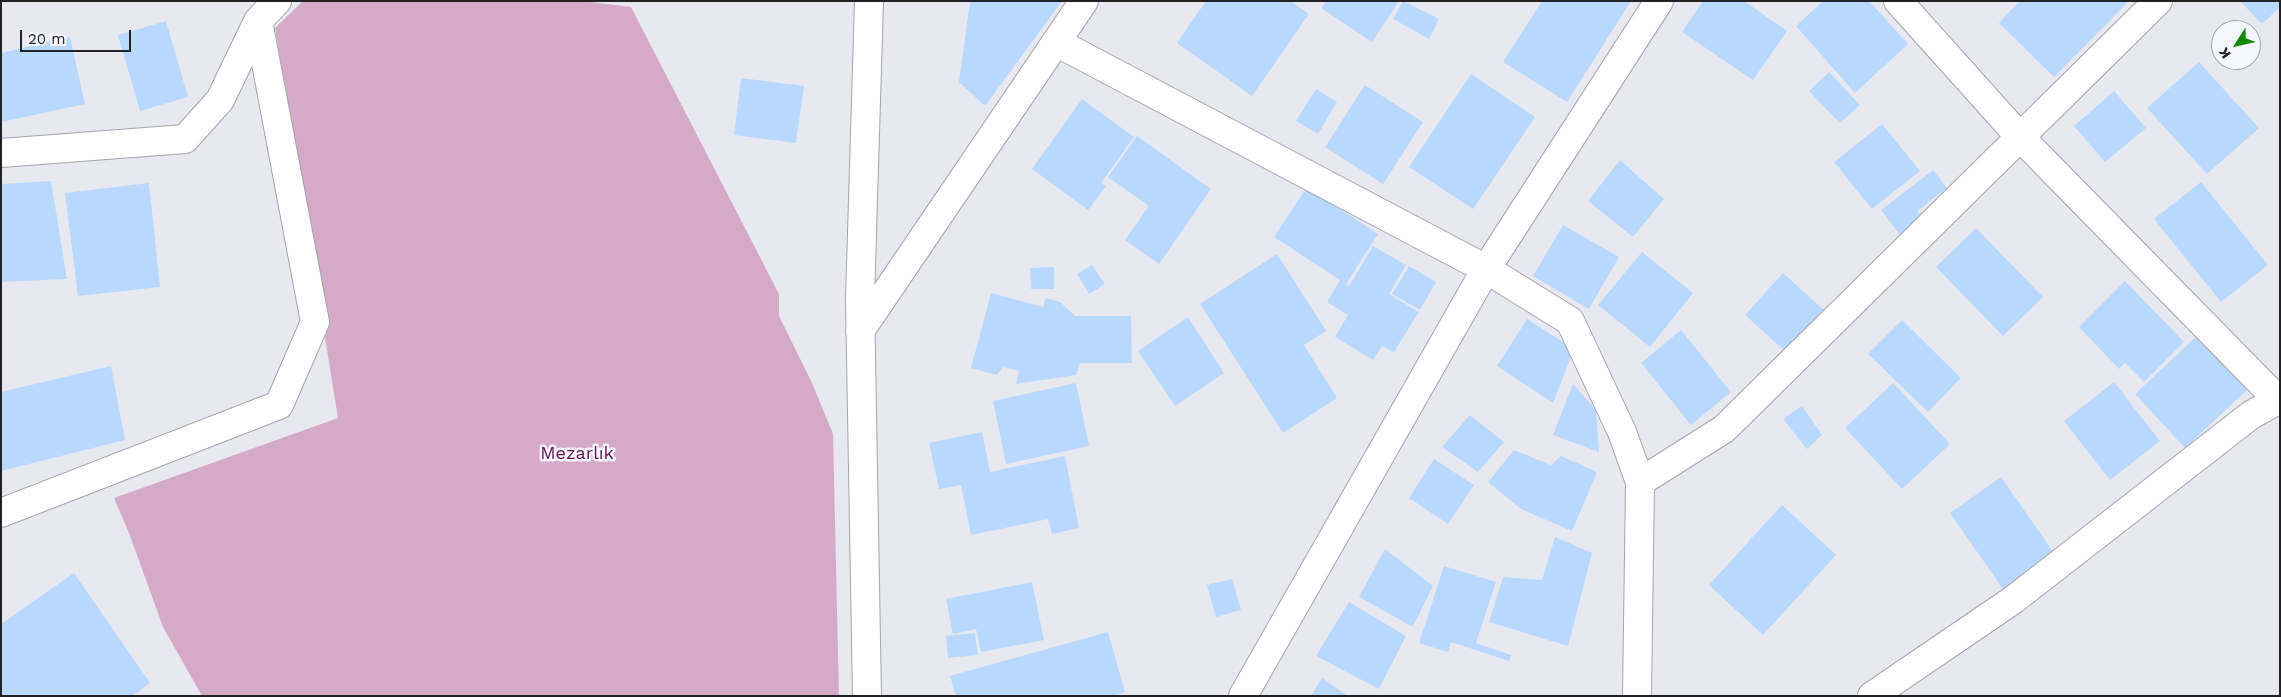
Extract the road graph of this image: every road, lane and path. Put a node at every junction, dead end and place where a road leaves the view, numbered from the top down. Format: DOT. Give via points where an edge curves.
graph roads {
  1 [pos="277,1"];
  2 [pos="869,1"];
  3 [pos="1084,1"];
  4 [pos="1659,1"];
  5 [pos="1898,1"];
  6 [pos="2158,1"];
  7 [pos="258,21"];
  8 [pos="1056,42"];
  9 [pos="2020,137"];
  10 [pos="1,153"];
  11 [pos="1486,269"];
  12 [pos="860,331"];
  13 [pos="2279,400"];
  14 [pos="1640,482"];
  15 [pos="1,513"];
  16 [pos="867,696"];
  17 [pos="1243,696"];
  18 [pos="1637,696"];
  19 [pos="1872,696"];
  1 -- 7 [label="street"];
  2 -- 12 [label="street"];
  3 -- 8 [label="street"];
  4 -- 11 [label="street"];
  5 -- 9 [label="street"];
  6 -- 9 [label="street"];
  7 -- 10 [label="street" via="220,100 185,139"];
  7 -- 15 [label="street" via="315,322 279,405"];
  8 -- 11 [label="street"];
  8 -- 12 [label="street"];
  9 -- 13 [label="street"];
  9 -- 14 [label="street" via="1724,428"];
  11 -- 14 [label="street" via="1570,321 1622,432"];
  11 -- 17 [label="street"];
  12 -- 16 [label="street"];
  13 -- 19 [label="street" via="2252,415 2013,600"];
  14 -- 18 [label="street"];
}
